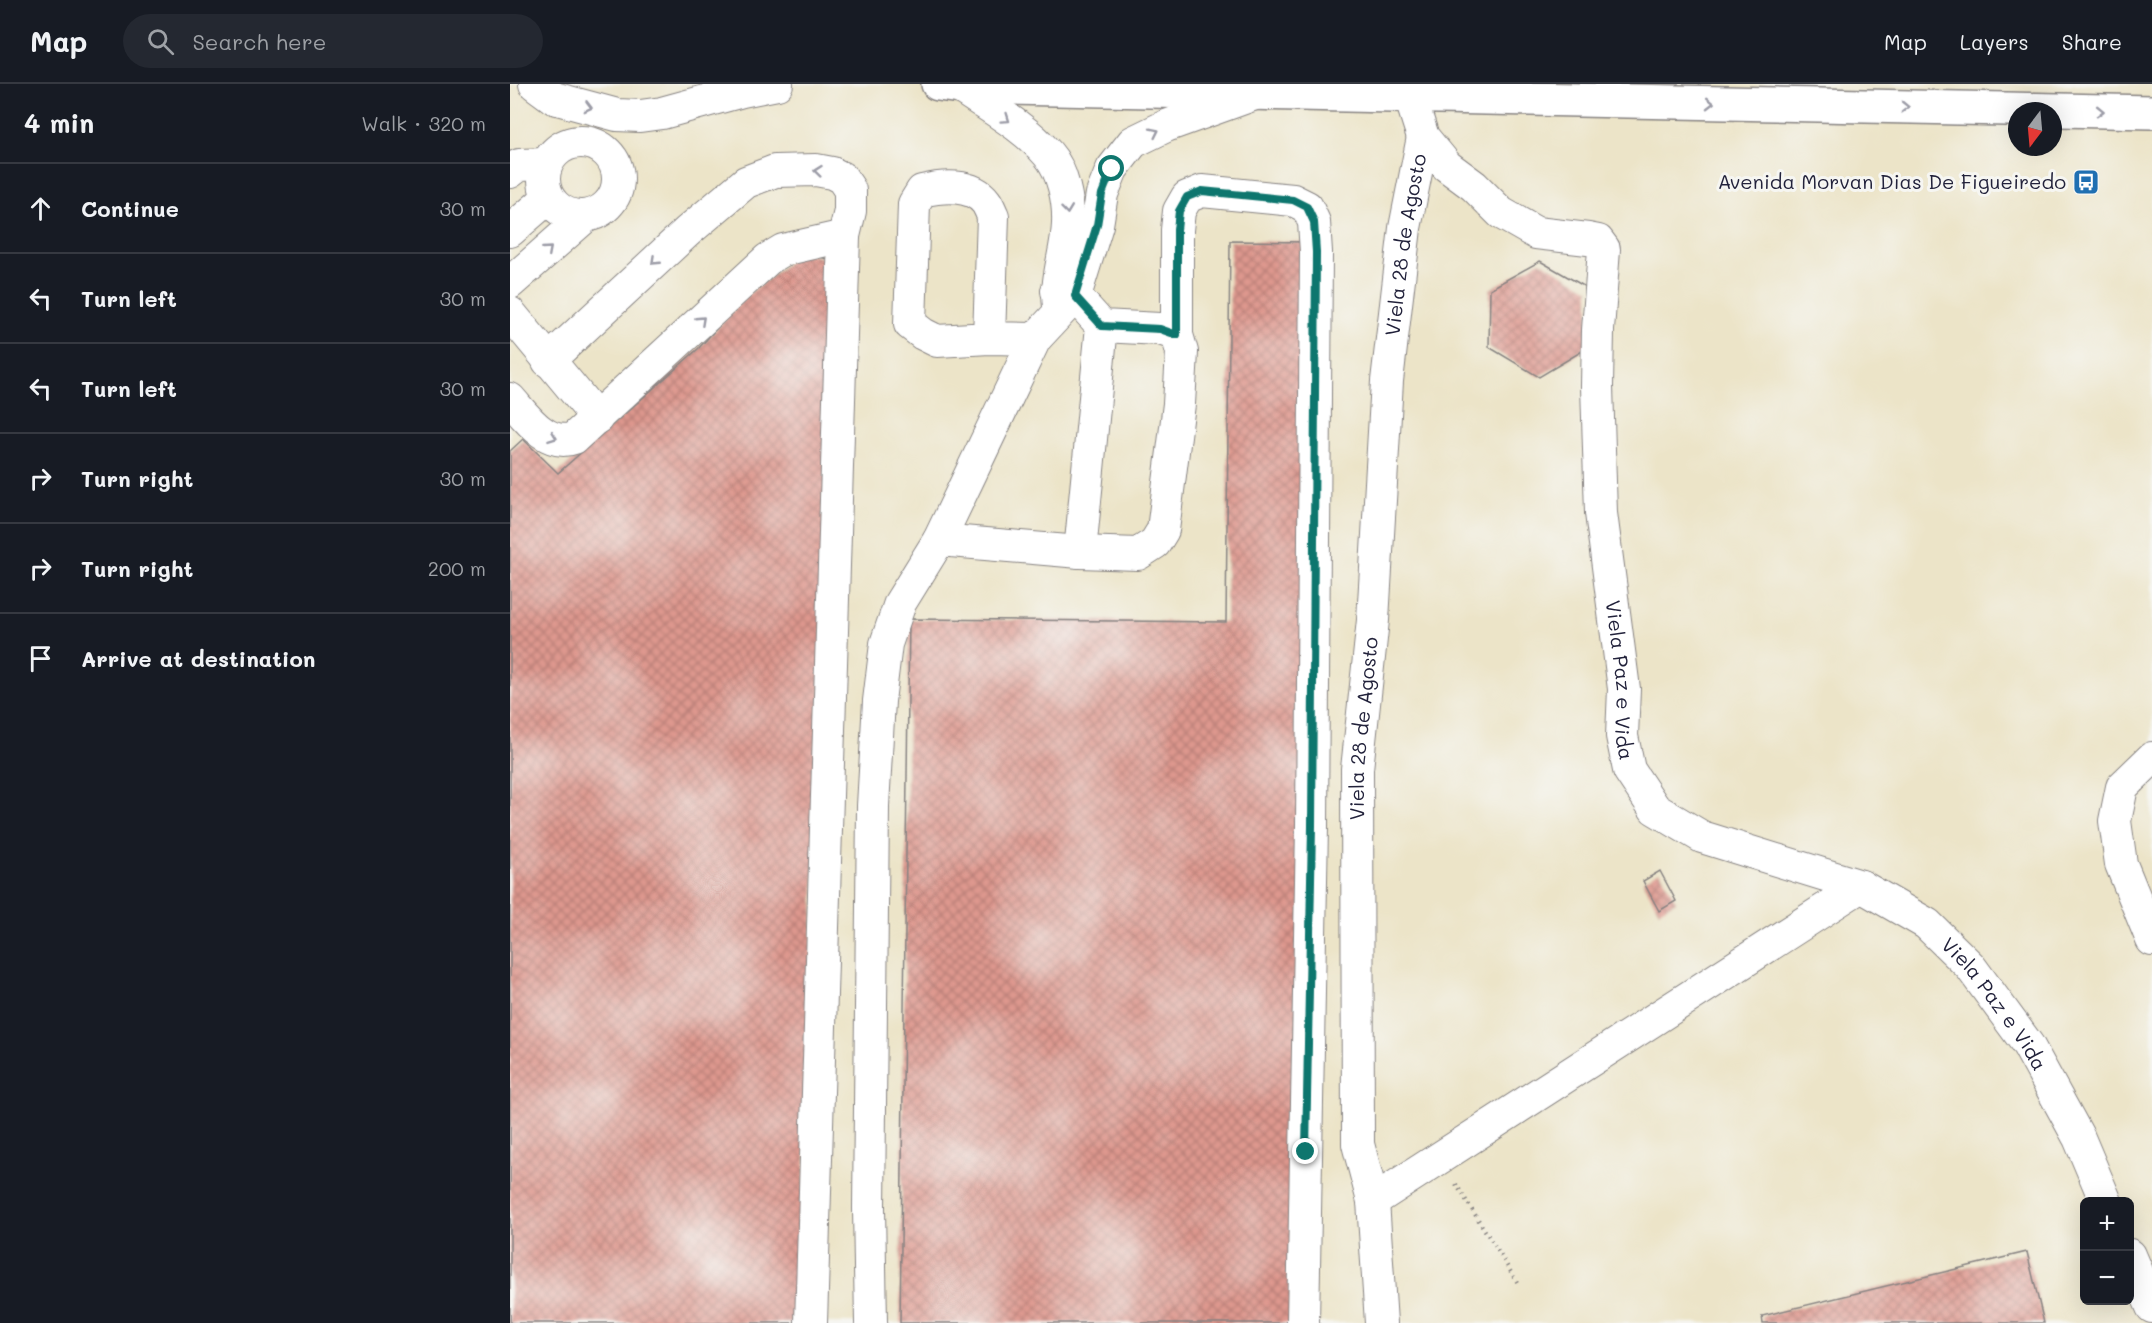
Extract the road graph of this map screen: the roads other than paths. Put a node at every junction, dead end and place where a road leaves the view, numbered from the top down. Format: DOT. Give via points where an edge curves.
graph roads {
  1 [pos="777,84"];
  2 [pos="949,85"];
  3 [pos="545,91"];
  4 [pos="1259,93"];
  5 [pos="1410,96"];
  6 [pos="2152,112"];
  7 [pos="640,116"];
  8 [pos="1423,137"];
  9 [pos="530,160"];
  10 [pos="615,164"];
  11 [pos="549,198"];
  12 [pos="586,216"];
  13 [pos="510,231"];
  14 [pos="844,236"];
  15 [pos="510,283"];
  16 [pos="1064,300"];
  17 [pos="510,313"];
  18 [pos="1102,326"];
  19 [pos="1177,335"];
  20 [pos="989,338"];
  21 [pos="1035,339"];
  22 [pos="548,361"];
  23 [pos="510,399"];
  24 [pos="597,418"];
  25 [pos="939,540"];
  26 [pos="1080,552"];
  27 [pos="2152,758"];
  28 [pos="1861,886"];
  29 [pos="2152,940"];
  30 [pos="2104,1197"];
  31 [pos="1372,1201"];
  32 [pos="2134,1264"];
  33 [pos="2152,1307"];
  34 [pos="811,1323"];
  35 [pos="871,1323"];
  36 [pos="1303,1323"];
  37 [pos="1381,1323"];
  1 -- 7 [label="street"];
  2 -- 4 [label="highway"];
  2 -- 16 [label="street, one-way" via="1036,142 1050,155 1061,175 1068,222"];
  3 -- 7 [label="street, one-way" via="617,115"];
  3 -- 9 [label="street"];
  4 -- 5 [label="highway"];
  16 -- 4 [label="street, one-way" via="1097,225 1102,194 1112,169 1133,142"];
  5 -- 6 [label="highway, one-way"];
  5 -- 8 [label="street, Viela Paz e Vida"];
  7 -- 10 [label="street" via="623,142"];
  8 -- 28 [label="street, Viela Paz e Vida" via="1447,166 1501,213 1536,233 1598,241 1604,249 1597,386 1601,513 1624,689 1622,736 1629,770 1655,809 1702,837"];
  8 -- 31 [label="street, Viela 28 de Agosto" via="1405,228 1387,381 1373,620 1357,769 1358,1144"];
  9 -- 10 [label="street" via="579,142 607,151"];
  9 -- 11 [label="street" via="543,179"];
  10 -- 12 [label="street" via="618,189 614,199 596,214"];
  11 -- 12 [label="street" via="561,211"];
  11 -- 13 [label="street"];
  15 -- 12 [label="street, one-way"];
  14 -- 22 [label="street, one-way" via="850,190 842,178 816,170 775,171 746,182"];
  24 -- 14 [label="street, one-way" via="768,259 783,250"];
  14 -- 34 [label="street"];
  16 -- 18 [label="street"];
  16 -- 21 [label="street"];
  17 -- 22 [label="street"];
  18 -- 19 [label="street" via="1160,329"];
  18 -- 26 [label="street"];
  19 -- 26 [label="street" via="1182,352 1179,404 1163,530 1155,543 1138,554"];
  19 -- 36 [label="street" via="1177,230 1179,211 1187,197 1202,191 1293,200 1307,207 1314,222 1316,252"];
  20 -- 20 [label="street" via="937,341 910,324 914,204 922,191 938,187 972,190 986,202 993,216"];
  20 -- 21 [label="street"];
  21 -- 25 [label="street"];
  22 -- 24 [label="street"];
  23 -- 24 [label="street, one-way" via="533,425 558,440 574,438"];
  25 -- 26 [label="street"];
  25 -- 35 [label="street" via="900,603 886,644 879,700 873,806"];
  27 -- 29 [label="street" via="2122,787 2115,821 2121,864"];
  28 -- 30 [label="street, Viela Paz e Vida" via="1927,924 1970,966 2028,1045 2079,1138"];
  28 -- 31 [label="street"];
  31 -- 37 [label="street, Viela 28 de Agosto"];
  32 -- 33 [label="street"];
}
